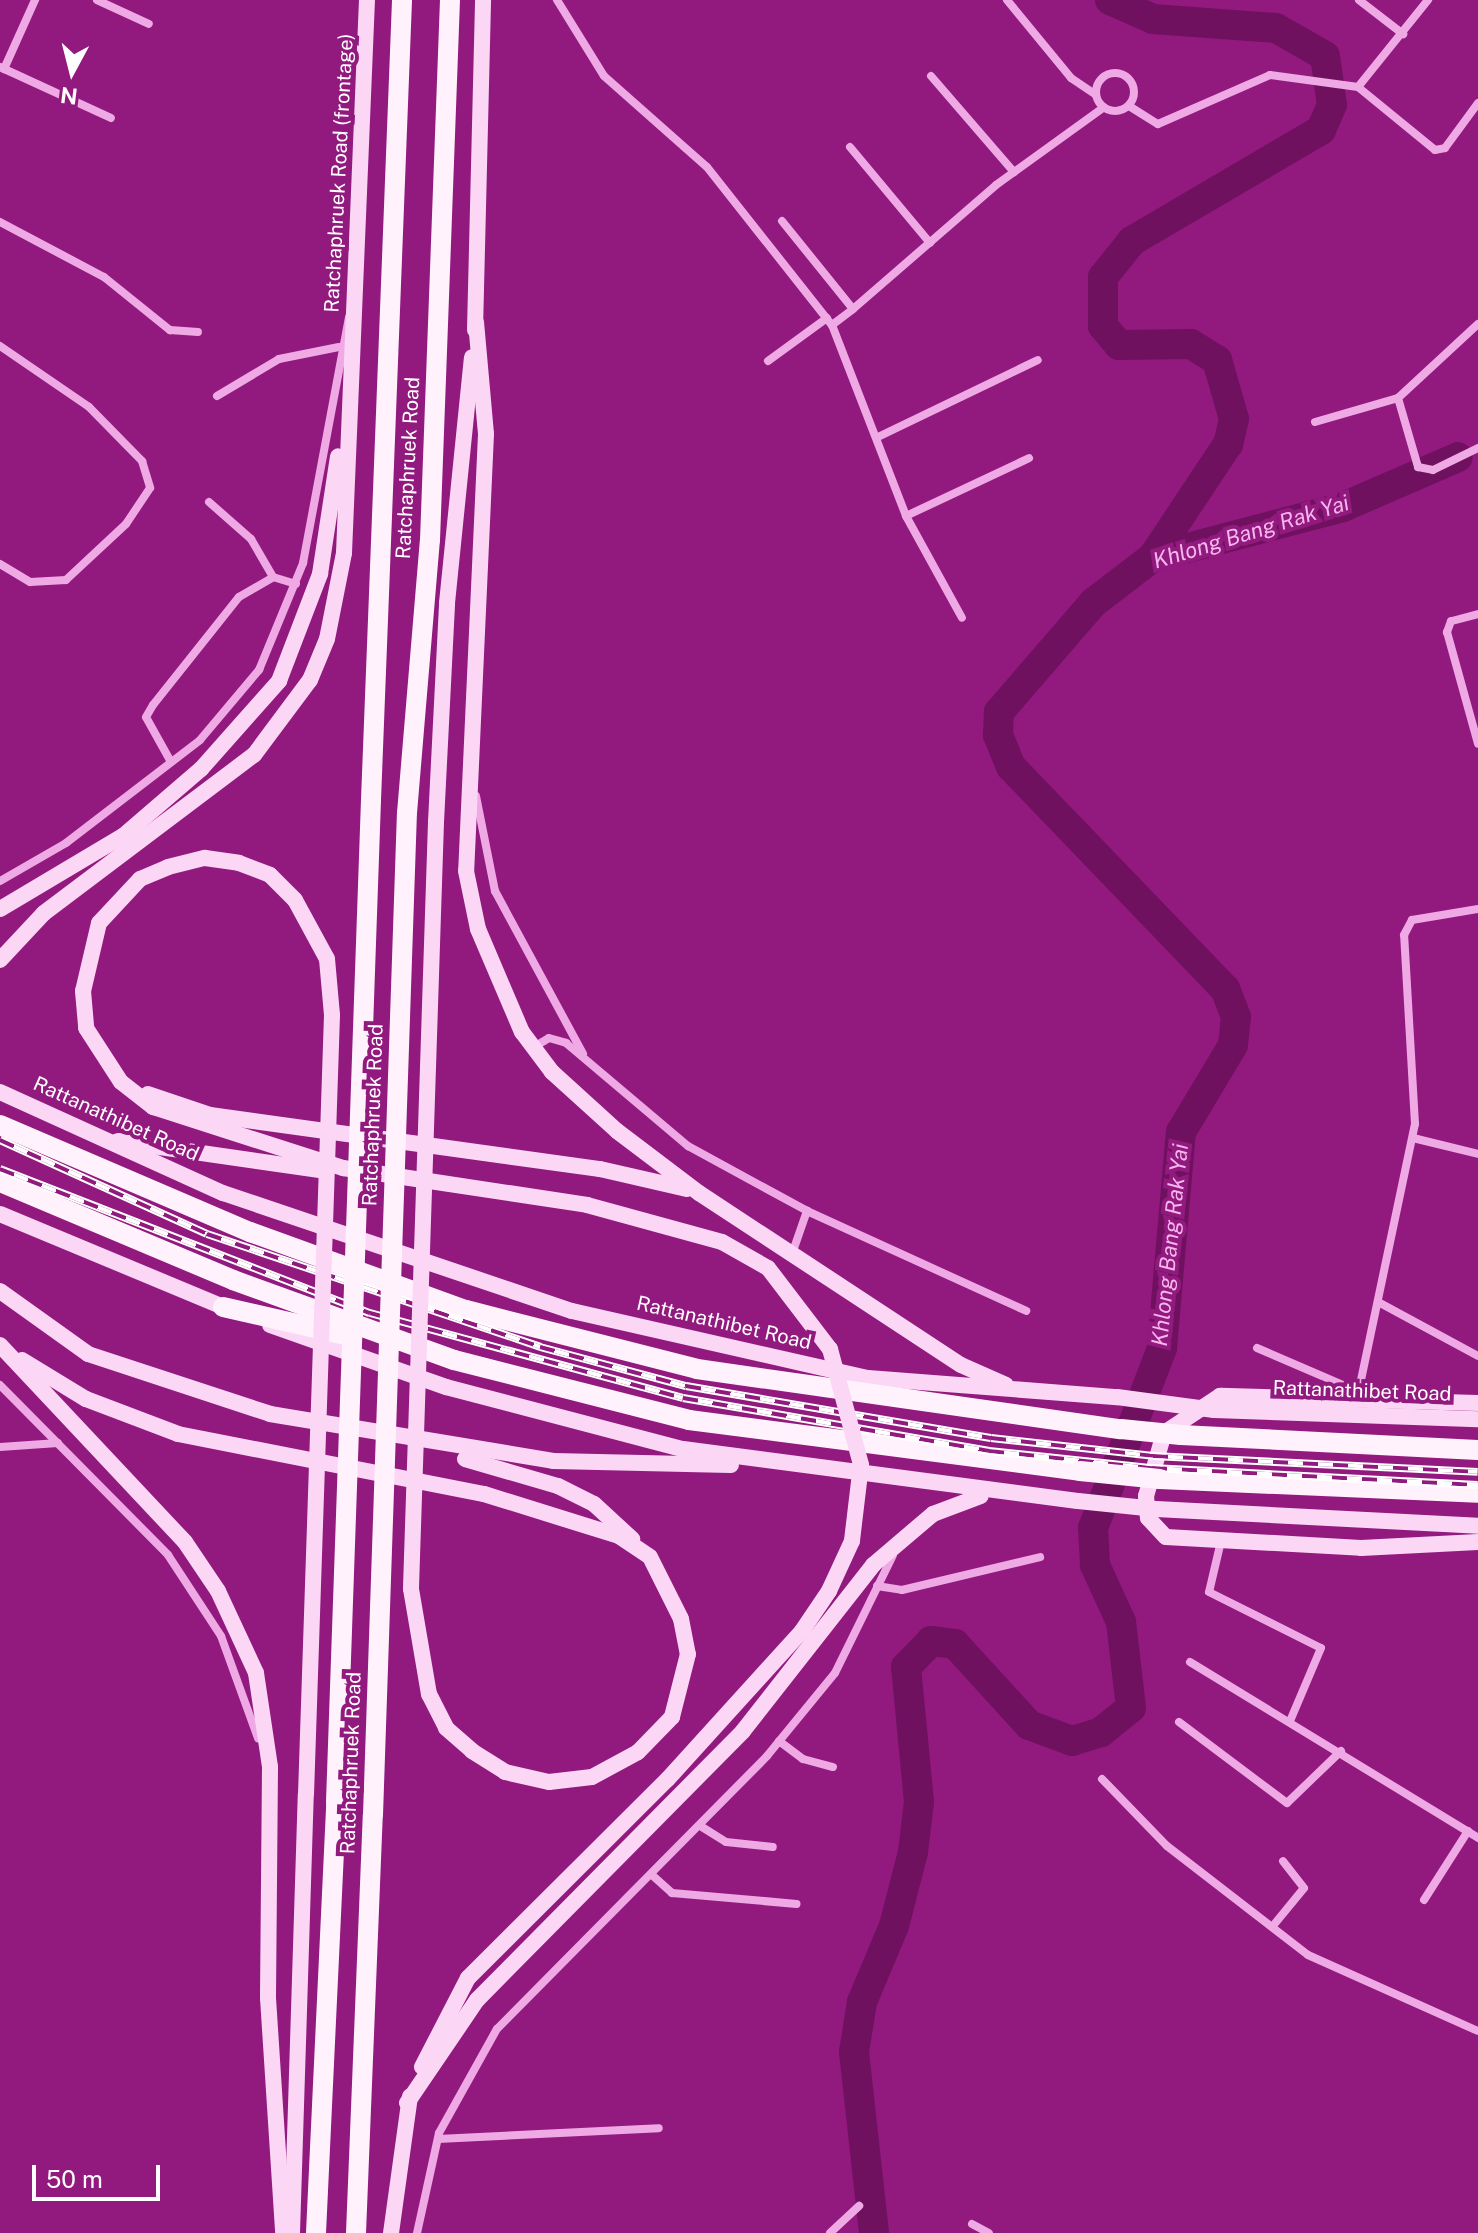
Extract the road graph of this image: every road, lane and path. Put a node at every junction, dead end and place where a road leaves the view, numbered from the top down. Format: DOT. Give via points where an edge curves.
graph roads {
  1 [pos="35,0"];
  2 [pos="97,0"];
  3 [pos="367,0"];
  4 [pos="402,0"];
  5 [pos="450,0"];
  6 [pos="483,0"];
  7 [pos="557,0"];
  8 [pos="1007,0"];
  9 [pos="1359,0"];
  10 [pos="1428,0"];
  11 [pos="149,24"];
  12 [pos="1403,34"];
  13 [pos="2,68"];
  14 [pos="931,76"];
  15 [pos="1354,86"];
  16 [pos="1096,95"];
  17 [pos="1478,103"];
  18 [pos="1129,106"];
  19 [pos="1104,107"];
  20 [pos="111,118"];
  21 [pos="850,147"];
  22 [pos="1014,172"];
  23 [pos="782,221"];
  24 [pos="0,222"];
  25 [pos="930,243"];
  26 [pos="853,309"];
  27 [pos="829,321"];
  28 [pos="476,322"];
  29 [pos="1478,324"];
  30 [pos="198,332"];
  31 [pos="0,346"];
  32 [pos="345,347"];
  33 [pos="1038,360"];
  34 [pos="768,361"];
  35 [pos="217,396"];
  36 [pos="1398,398"];
  37 [pos="1315,422"];
  38 [pos="880,436"];
  39 [pos="1478,448"];
  40 [pos="1029,458"];
  41 [pos="209,502"];
  42 [pos="906,516"];
  43 [pos="0,564"];
  44 [pos="273,577"];
  45 [pos="296,584"];
  46 [pos="1478,614"];
  47 [pos="962,618"];
  48 [pos="471,699"];
  49 [pos="1478,744"];
  50 [pos="171,762"];
  51 [pos="0,881"];
  52 [pos="0,909"];
  53 [pos="1478,909"];
  54 [pos="0,960"];
  55 [pos="533,1047"];
  56 [pos="589,1063"];
  57 [pos="121,1082"];
  58 [pos="0,1092"];
  59 [pos="0,1125"];
  60 [pos="81,1133"];
  61 [pos="1413,1138"];
  62 [pos="1478,1154"];
  63 [pos="411,1180"];
  64 [pos="0,1182"];
  65 [pos="699,1193"];
  66 [pos="807,1211"];
  67 [pos="0,1214"];
  68 [pos="792,1254"];
  69 [pos="0,1291"];
  70 [pos="1380,1303"];
  71 [pos="223,1307"];
  72 [pos="1026,1311"];
  73 [pos="2,1346"];
  74 [pos="1257,1348"];
  75 [pos="1478,1356"];
  76 [pos="454,1360"];
  77 [pos="0,1385"];
  78 [pos="1006,1385"];
  79 [pos="1358,1395"];
  80 [pos="1478,1403"];
  81 [pos="1478,1419"];
  82 [pos="392,1440"];
  83 [pos="58,1443"];
  84 [pos="0,1447"];
  85 [pos="1478,1450"];
  86 [pos="781,1466"];
  87 [pos="994,1493"];
  88 [pos="1478,1493"];
  89 [pos="1478,1526"];
  90 [pos="903,1536"];
  91 [pos="1221,1541"];
  92 [pos="1478,1542"];
  93 [pos="650,1557"];
  94 [pos="1040,1557"];
  95 [pos="877,1586"];
  96 [pos="1190,1662"];
  97 [pos="1290,1721"];
  98 [pos="1179,1722"];
  99 [pos="779,1741"];
  100 [pos="1341,1751"];
  101 [pos="833,1767"];
  102 [pos="1102,1779"];
  103 [pos="269,1814"];
  104 [pos="702,1827"];
  105 [pos="1468,1831"];
  106 [pos="1478,1838"];
  107 [pos="773,1847"];
  108 [pos="1283,1861"];
  109 [pos="652,1875"];
  110 [pos="1424,1900"];
  111 [pos="797,1904"];
  112 [pos="1272,1927"];
  113 [pos="1478,2031"];
  114 [pos="407,2103"];
  115 [pos="659,2128"];
  116 [pos="438,2139"];
  117 [pos="859,2206"];
  118 [pos="972,2224"];
  119 [pos="283,2233"];
  120 [pos="292,2233"];
  121 [pos="316,2233"];
  122 [pos="356,2233"];
  123 [pos="391,2233"];
  124 [pos="417,2233"];
  125 [pos="830,2233"];
  126 [pos="989,2233"];
  1 -- 13 [label="street"];
  2 -- 11 [label="street"];
  3 -- 32 [label="main road, Ratchaphruek Road (frontage)" via="353,304"];
  4 -- 121 [label="main road, Ratchaphruek Road, bridge"];
  5 -- 122 [label="main road, Ratchaphruek Road, bridge" via="430,540 407,813"];
  6 -- 28 [label="main road"];
  7 -- 27 [label="street" via="604,76 707,167"];
  8 -- 16 [label="street" via="1071,78"];
  9 -- 12 [label="street"];
  10 -- 12 [label="street"];
  12 -- 15 [label="street"];
  13 -- 20 [label="street"];
  14 -- 22 [label="street"];
  15 -- 17 [label="street" via="1435,150 1445,148"];
  15 -- 18 [label="street" via="1270,75 1158,124"];
  16 -- 18 [label="street" via="1105,77 1125,76 1134,93"];
  16 -- 19 [label="street"];
  18 -- 19 [label="street"];
  19 -- 22 [label="street"];
  21 -- 25 [label="street"];
  22 -- 25 [label="street"];
  23 -- 26 [label="street"];
  24 -- 30 [label="street" via="104,277 170,330"];
  25 -- 26 [label="street"];
  26 -- 27 [label="street"];
  27 -- 34 [label="street"];
  27 -- 38 [label="street"];
  28 -- 48 [label="main road" via="486,434"];
  28 -- 93 [label="main road, bridge" via="447,603 411,1589 429,1694 446,1728 505,1772 549,1782 592,1777 638,1752 672,1717 688,1654 671,1591"];
  29 -- 36 [label="street"];
  31 -- 43 [label="street" via="89,407 142,461 150,488 126,524 66,580 30,582"];
  32 -- 35 [label="street" via="279,359"];
  32 -- 45 [label="street"];
  32 -- 52 [label="main road" via="320,574 279,681 201,769 123,836"];
  32 -- 54 [label="main road" via="344,553 327,639 310,680 275,731 175,816 44,913"];
  33 -- 38 [label="street"];
  36 -- 37 [label="street"];
  36 -- 39 [label="street" via="1418,467 1433,470"];
  38 -- 42 [label="street"];
  40 -- 42 [label="street"];
  41 -- 44 [label="street" via="251,539"];
  42 -- 47 [label="street"];
  44 -- 45 [label="street"];
  44 -- 50 [label="street" via="219,617 146,717"];
  45 -- 50 [label="street" via="259,670"];
  46 -- 49 [label="street" via="1451,621 1447,632"];
  48 -- 55 [label="main road" via="466,871 496,976"];
  48 -- 56 [label="street" via="478,821 495,891"];
  50 -- 51 [label="street" via="66,843"];
  53 -- 61 [label="street" via="1412,920 1404,935"];
  55 -- 56 [label="street" via="549,1038"];
  55 -- 65 [label="main road" via="617,1131"];
  56 -- 66 [label="street" via="688,1146"];
  57 -- 63 [label="main road" via="186,1122"];
  57 -- 65 [label="main road" via="210,1115 600,1169"];
  57 -- 120 [label="main road, bridge" via="86,1028 83,991 99,923 140,879 205,858 270,875 295,900 327,959 332,1015"];
  58 -- 60 [label="main road, Rattanathibet Road"];
  59 -- 85 [label="main road, bridge" via="250,1232 466,1310 697,1369 1121,1429"];
  60 -- 63 [label="main road" via="206,1158"];
  60 -- 78 [label="main road, Rattanathibet Road" via="348,1241 572,1311 868,1378"];
  61 -- 62 [label="street"];
  61 -- 70 [label="street"];
  63 -- 114 [label="main road, bridge" via="587,1205 722,1242 768,1268 830,1349 861,1465 852,1541 829,1591 802,1631 668,1779 468,1978"];
  64 -- 76 [label="main road" via="233,1280"];
  65 -- 68 [label="main road"];
  66 -- 68 [label="street"];
  66 -- 72 [label="street"];
  67 -- 71 [label="main road"];
  68 -- 78 [label="main road" via="961,1365"];
  69 -- 82 [label="main road" via="88,1354 193,1393"];
  70 -- 75 [label="street"];
  70 -- 79 [label="street"];
  71 -- 76 [label="main road"];
  71 -- 86 [label="main road" via="446,1387 683,1449"];
  73 -- 93 [label="main road" via="86,1399 178,1434 484,1494 601,1529"];
  73 -- 103 [label="main road" via="185,1542 218,1591 256,1673"];
  74 -- 79 [label="street"];
  76 -- 88 [label="main road, bridge" via="689,1420 1080,1471"];
  77 -- 83 [label="street"];
  78 -- 81 [label="main road, Rattanathibet Road, bridge" via="1214,1410"];
  79 -- 80 [label="main road"];
  79 -- 91 [label="main road" via="1224,1394 1164,1433 1146,1496 1155,1532"];
  82 -- 86 [label="main road" via="553,1461"];
  82 -- 93 [label="main road" via="558,1486 594,1504"];
  83 -- 84 [label="street"];
  83 -- 103 [label="street" via="168,1555 221,1636 253,1713"];
  86 -- 87 [label="main road"];
  87 -- 89 [label="main road, bridge" via="1156,1509"];
  87 -- 90 [label="main road" via="933,1514"];
  90 -- 95 [label="street"];
  90 -- 114 [label="main road" via="743,1731 477,2000"];
  91 -- 92 [label="main road" via="1361,1548"];
  91 -- 97 [label="street" via="1209,1592 1321,1648"];
  94 -- 95 [label="street" via="902,1590"];
  95 -- 99 [label="street" via="841,1664"];
  96 -- 97 [label="street"];
  97 -- 100 [label="street"];
  98 -- 100 [label="street" via="1287,1803"];
  99 -- 101 [label="street" via="803,1759"];
  99 -- 104 [label="street"];
  100 -- 105 [label="street"];
  102 -- 112 [label="street" via="1167,1846"];
  103 -- 119 [label="main road" via="268,1998"];
  104 -- 107 [label="street" via="726,1842"];
  104 -- 109 [label="street"];
  105 -- 106 [label="street"];
  105 -- 110 [label="street"];
  108 -- 112 [label="street" via="1304,1888"];
  109 -- 111 [label="street" via="672,1893"];
  109 -- 116 [label="street" via="497,2029"];
  112 -- 113 [label="street" via="1322,1962"];
  114 -- 123 [label="main road"];
  115 -- 116 [label="street"];
  116 -- 124 [label="street"];
  117 -- 125 [label="street"];
  118 -- 126 [label="street"];
}
